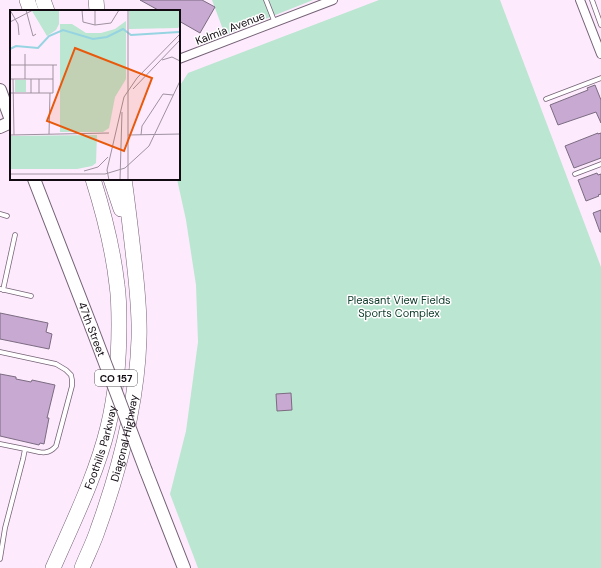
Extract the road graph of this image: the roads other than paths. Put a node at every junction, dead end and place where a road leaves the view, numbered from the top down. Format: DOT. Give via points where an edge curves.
graph roads {
  1 [pos="27,0"];
  2 [pos="43,0"];
  3 [pos="96,0"];
  4 [pos="266,0"];
  5 [pos="333,0"];
  6 [pos="580,0"];
  7 [pos="592,0"];
  8 [pos="31,10"];
  9 [pos="48,10"];
  10 [pos="98,10"];
  11 [pos="275,23"];
  12 [pos="601,25"];
  13 [pos="601,54"];
  14 [pos="180,59"];
  15 [pos="601,78"];
  16 [pos="0,90"];
  17 [pos="546,99"];
  18 [pos="10,118"];
  19 [pos="10,122"];
  20 [pos="0,127"];
  21 [pos="601,164"];
  22 [pos="575,174"];
  23 [pos="34,180"];
  24 [pos="93,180"];
  25 [pos="111,180"];
  26 [pos="124,180"];
  27 [pos="0,214"];
  28 [pos="6,216"];
  29 [pos="15,235"];
  30 [pos="134,254"];
  31 [pos="2,290"];
  32 [pos="32,296"];
  33 [pos="0,352"];
  34 [pos="0,444"];
  35 [pos="25,449"];
  36 [pos="2,535"];
  37 [pos="0,559"];
  38 [pos="53,568"];
  39 [pos="82,568"];
  40 [pos="184,568"];
  1 -- 8 [label="highway"];
  2 -- 9 [label="highway"];
  3 -- 10 [label="highway"];
  4 -- 11 [label="lane"];
  5 -- 11 [label="street, Kalmia Avenue"];
  6 -- 13 [label="street"];
  7 -- 12 [label="lane"];
  11 -- 14 [label="street, Kalmia Avenue"];
  15 -- 17 [label="lane"];
  16 -- 18 [label="street"];
  19 -- 20 [label="street"];
  21 -- 22 [label="lane"];
  23 -- 40 [label="street, 47th Street, bridge"];
  24 -- 38 [label="highway, Foothills Parkway / CO 157" via="103,210 118,287 117,369 110,419 102,450"];
  25 -- 30 [label="highway"];
  26 -- 30 [label="highway"];
  27 -- 28 [label="lane"];
  29 -- 31 [label="lane"];
  30 -- 39 [label="highway, Diagonal Highway" via="139,309 135,390 121,456 98,530"];
  31 -- 32 [label="lane"];
  33 -- 35 [label="lane" via="56,364 66,370 72,380 56,446 48,452"];
  34 -- 35 [label="lane"];
  35 -- 36 [label="lane"];
  36 -- 37 [label="lane"];
}
